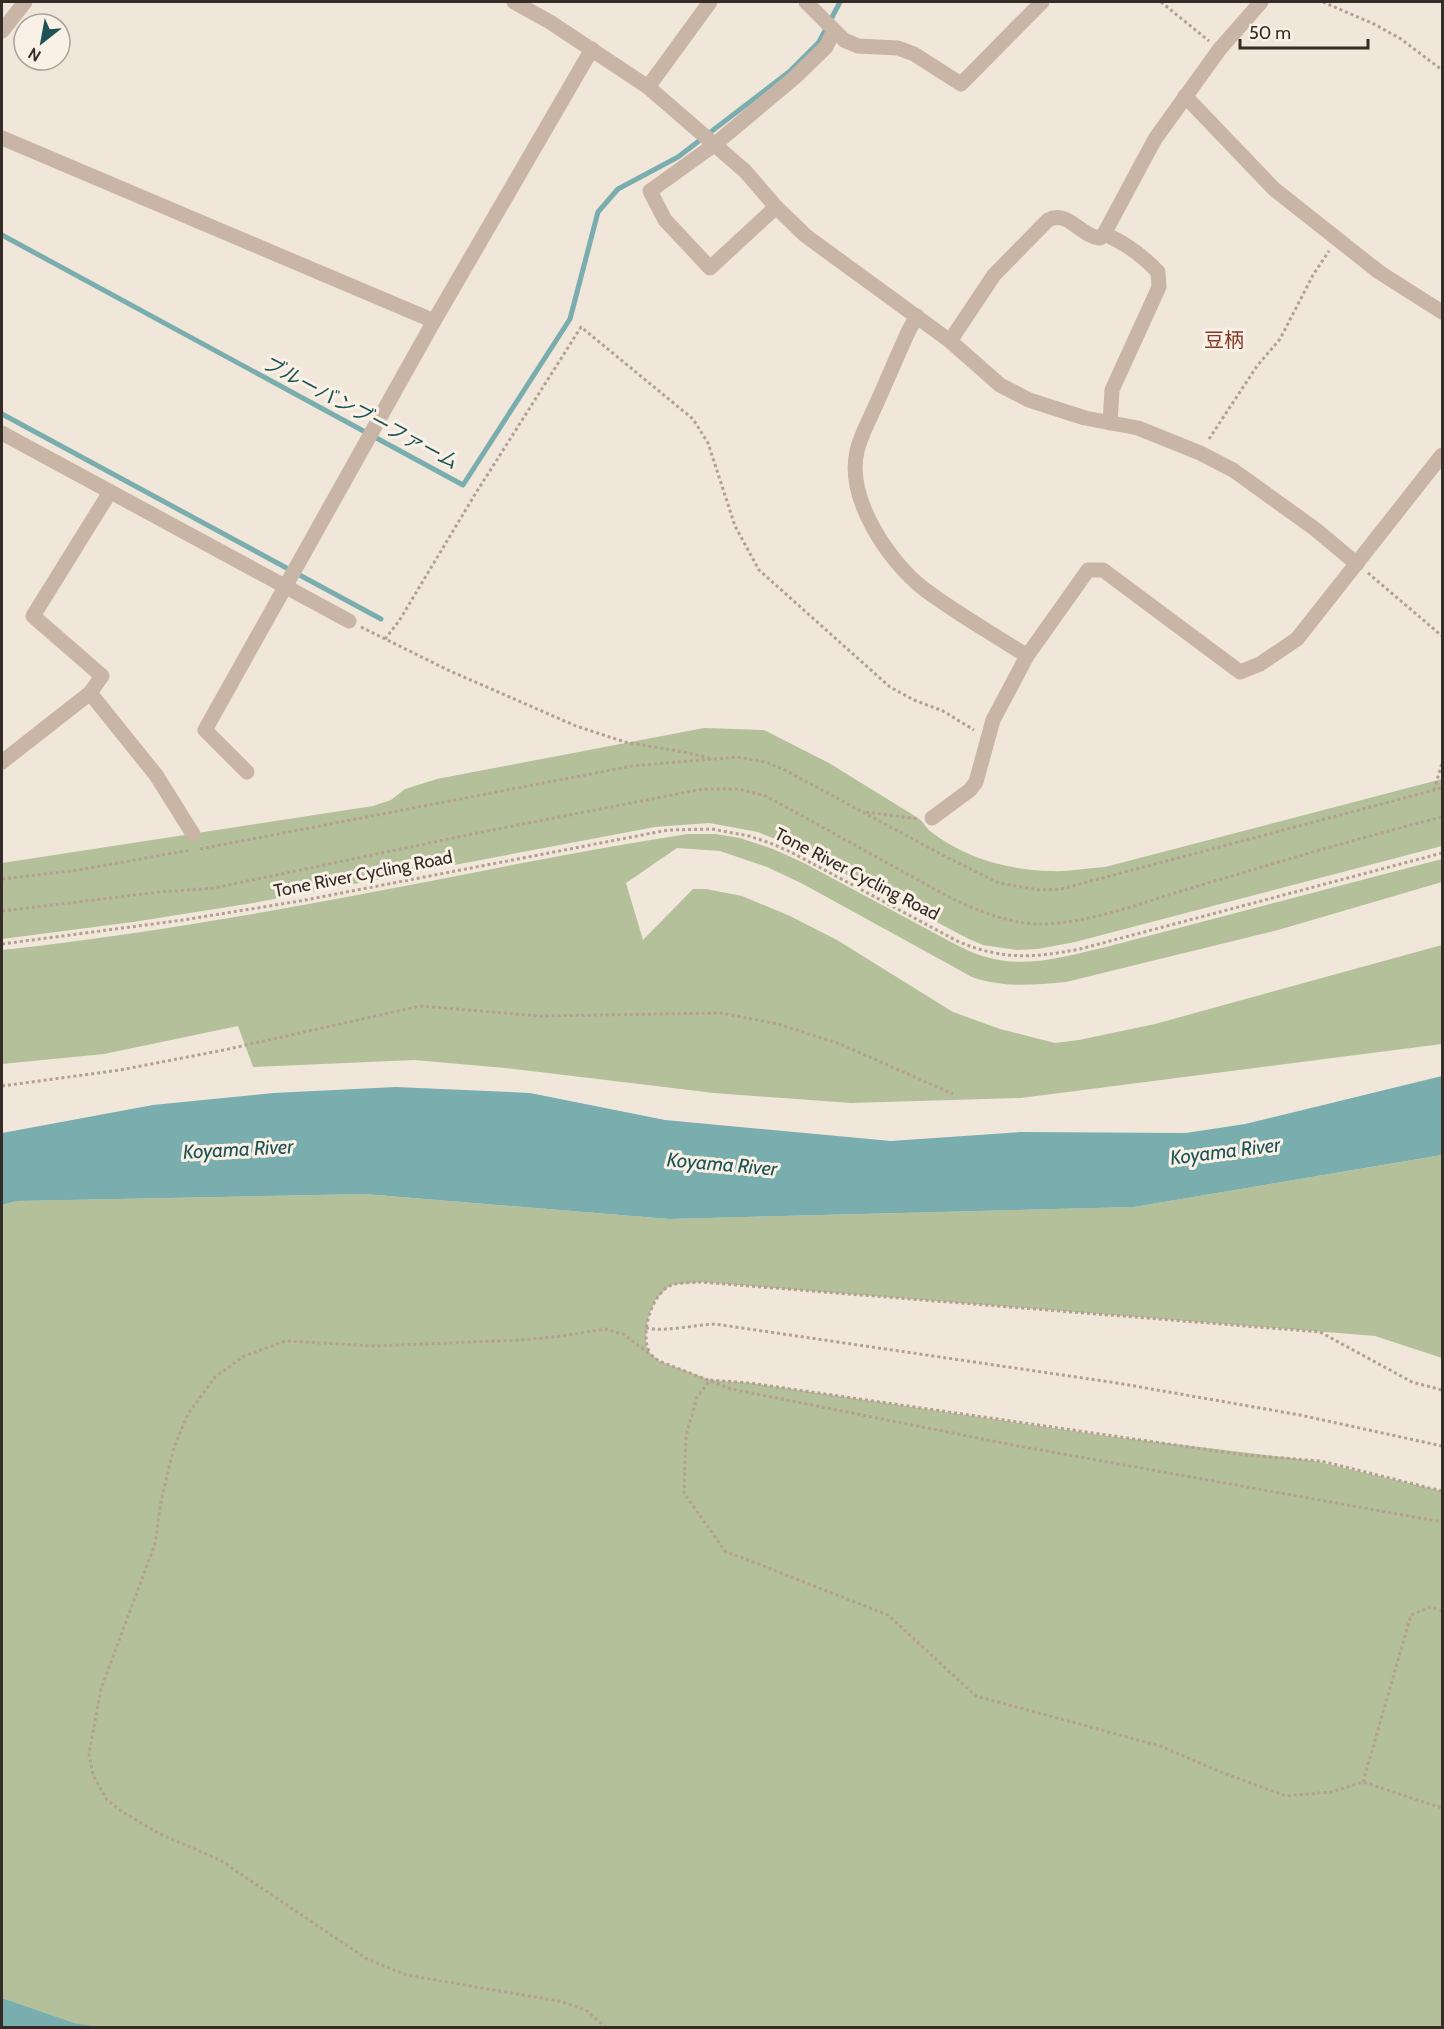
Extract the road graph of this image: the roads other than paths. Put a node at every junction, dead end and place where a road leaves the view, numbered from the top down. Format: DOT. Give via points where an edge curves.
graph roads {
  1 [pos="25,2"];
  2 [pos="513,2"];
  3 [pos="710,2"];
  4 [pos="806,2"];
  5 [pos="1042,2"];
  6 [pos="1261,2"];
  7 [pos="834,30"];
  8 [pos="2,31"];
  9 [pos="592,50"];
  10 [pos="648,87"];
  11 [pos="1185,96"];
  12 [pos="2,138"];
  13 [pos="714,145"];
  14 [pos="776,207"];
  15 [pos="1104,234"];
  16 [pos="1443,312"];
  17 [pos="917,316"];
  18 [pos="434,321"];
  19 [pos="950,341"];
  20 [pos="1110,423"];
  21 [pos="2,433"];
  22 [pos="1443,455"];
  23 [pos="110,492"];
  24 [pos="1357,564"];
  25 [pos="286,586"];
  26 [pos="349,621"];
  27 [pos="1027,656"];
  28 [pos="90,693"];
  29 [pos="2,762"];
  30 [pos="247,772"];
  31 [pos="932,818"];
  32 [pos="193,834"];
  1 -- 8 [label="street"];
  2 -- 9 [label="street"];
  3 -- 10 [label="street"];
  4 -- 7 [label="street"];
  5 -- 7 [label="street" via="962,84 914,54 898,48 858,46"];
  6 -- 11 [label="street"];
  7 -- 13 [label="street" via="826,47 794,78"];
  9 -- 10 [label="street"];
  9 -- 18 [label="street"];
  10 -- 13 [label="street"];
  11 -- 15 [label="street" via="1155,139"];
  11 -- 16 [label="street" via="1274,189 1379,272"];
  12 -- 18 [label="street"];
  13 -- 14 [label="street" via="745,171"];
  13 -- 14 [label="street" via="650,191 665,220 710,268"];
  14 -- 17 [label="street" via="806,236"];
  15 -- 19 [label="street" via="1094,238 1064,218 1055,216 1048,220 994,275"];
  15 -- 20 [label="street" via="1143,256 1158,272 1159,287 1112,390"];
  17 -- 19 [label="street"];
  17 -- 27 [label="street" via="856,452 861,502 887,550 905,572"];
  18 -- 25 [label="street"];
  19 -- 20 [label="street" via="1014,393"];
  20 -- 24 [label="street" via="1138,428 1233,470"];
  21 -- 23 [label="street"];
  22 -- 24 [label="street"];
  23 -- 25 [label="street"];
  23 -- 28 [label="street" via="33,616 102,676"];
  24 -- 27 [label="street" via="1297,639 1260,664 1240,672 1103,570 1088,570"];
  25 -- 26 [label="street"];
  25 -- 30 [label="street" via="205,730"];
  27 -- 31 [label="street" via="993,720 976,782"];
  28 -- 29 [label="street"];
  28 -- 32 [label="street" via="156,775"];
}
